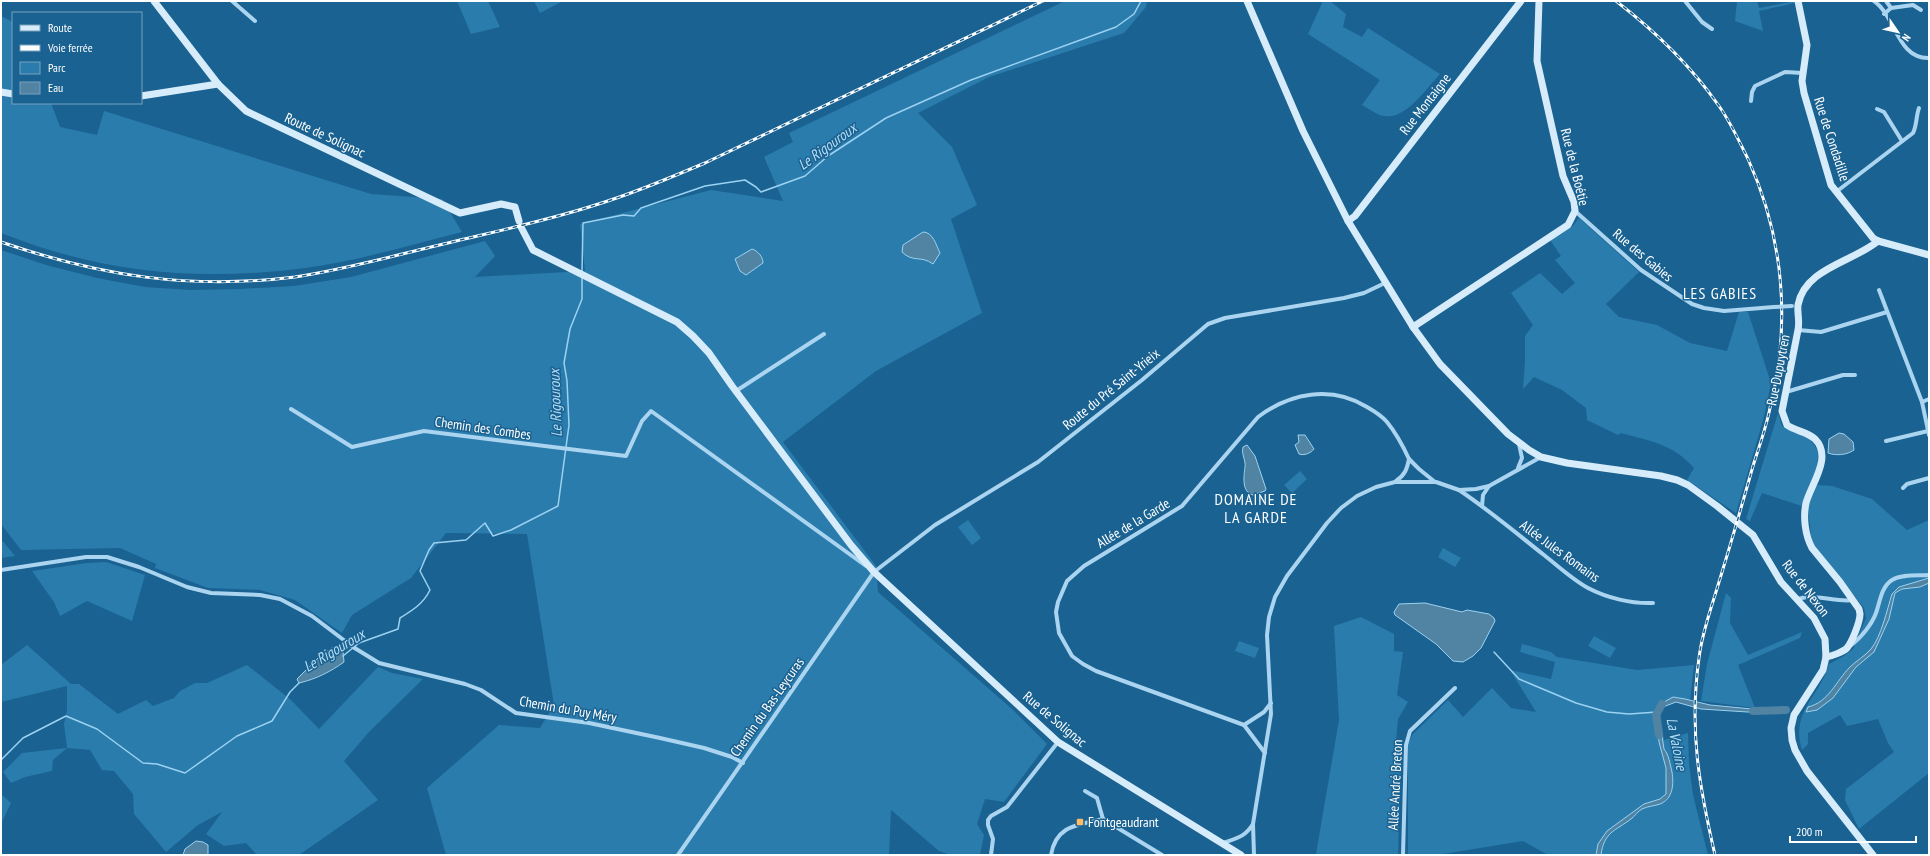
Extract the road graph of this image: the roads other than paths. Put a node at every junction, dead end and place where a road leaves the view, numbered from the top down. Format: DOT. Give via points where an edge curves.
graph roads {
  1 [pos="154,1"];
  2 [pos="232,1"];
  3 [pos="1247,1"];
  4 [pos="1521,1"];
  5 [pos="1539,1"];
  6 [pos="1685,1"];
  7 [pos="1798,1"];
  8 [pos="1874,1"];
  9 [pos="1886,1"];
  10 [pos="1891,8"];
  11 [pos="1921,10"];
  12 [pos="1884,14"];
  13 [pos="255,21"];
  14 [pos="1712,29"];
  15 [pos="1929,58"];
  16 [pos="1804,73"];
  17 [pos="218,84"];
  18 [pos="1,92"];
  19 [pos="12,94"];
  20 [pos="142,96"];
  21 [pos="1751,101"];
  22 [pos="1919,108"];
  23 [pos="1877,109"];
  24 [pos="1902,141"];
  25 [pos="1836,192"];
  26 [pos="1575,211"];
  27 [pos="1348,221"];
  28 [pos="520,224"];
  29 [pos="1878,241"];
  30 [pos="1929,255"];
  31 [pos="1385,282"];
  32 [pos="1879,290"];
  33 [pos="1795,306"];
  34 [pos="1887,312"];
  35 [pos="1413,328"];
  36 [pos="1798,330"];
  37 [pos="824,334"];
  38 [pos="1855,376"];
  39 [pos="736,391"];
  40 [pos="1786,392"];
  41 [pos="1929,399"];
  42 [pos="1922,402"];
  43 [pos="291,409"];
  44 [pos="1929,433"];
  45 [pos="1886,441"];
  46 [pos="1519,444"];
  47 [pos="1529,450"];
  48 [pos="1541,456"];
  49 [pos="1522,458"];
  50 [pos="1409,459"];
  51 [pos="1518,468"];
  52 [pos="1929,478"];
  53 [pos="1395,482"];
  54 [pos="1436,482"];
  55 [pos="1489,486"];
  56 [pos="1903,488"];
  57 [pos="1459,490"];
  58 [pos="1482,506"];
  59 [pos="1,570"];
  60 [pos="874,572"];
  61 [pos="1929,575"];
  62 [pos="1797,600"];
  63 [pos="1853,600"];
  64 [pos="1653,603"];
  65 [pos="1848,647"];
  66 [pos="1826,657"];
  67 [pos="1455,688"];
  68 [pos="1271,702"];
  69 [pos="1244,725"];
  70 [pos="1058,742"];
  71 [pos="1265,753"];
  72 [pos="742,763"];
  73 [pos="1085,791"];
  74 [pos="1103,819"];
  75 [pos="1253,824"];
  76 [pos="1222,843"];
  77 [pos="678,855"];
  78 [pos="991,855"];
  79 [pos="1052,855"];
  80 [pos="1162,855"];
  81 [pos="1241,855"];
  82 [pos="1254,855"];
  83 [pos="1403,855"];
  84 [pos="1872,855"];
  1 -- 17 [label="street, Route de Solignac"];
  2 -- 13 [label="street"];
  3 -- 27 [label="street, Rue de Nexon" via="1303,131"];
  4 -- 27 [label="street, Rue Montaigne" via="1355,216"];
  5 -- 26 [label="street, Rue de la Boétie" via="1538,61 1563,176"];
  6 -- 14 [label="street" via="1702,22"];
  7 -- 16 [label="street, Rue de Condadille" via="1807,45"];
  8 -- 12 [label="street"];
  9 -- 10 [label="street"];
  10 -- 11 [label="street" via="1913,5"];
  10 -- 12 [label="street"];
  12 -- 15 [label="street" via="1909,52 1921,58"];
  16 -- 21 [label="street" via="1785,72 1755,86"];
  16 -- 25 [label="street, Rue de Condadille" via="1804,93 1826,173"];
  17 -- 20 [label="street"];
  17 -- 28 [label="street, Route de Solignac" via="246,111 460,213 501,204 515,207"];
  18 -- 19 [label="street"];
  22 -- 24 [label="street" via="1913,133"];
  23 -- 24 [label="street" via="1884,112"];
  24 -- 25 [label="street"];
  25 -- 29 [label="street, Rue de Condadille" via="1869,235"];
  26 -- 33 [label="street, Rue des Gabies, bridge" via="1641,270 1692,304 1724,311"];
  26 -- 35 [label="street, Rue de la Boétie" via="1568,225"];
  27 -- 31 [label="street, Rue de Nexon"];
  28 -- 39 [label="street, Rue de Solignac" via="533,250 677,322 710,353"];
  29 -- 30 [label="street, Rue de Condadille"];
  29 -- 33 [label="street, Rue Dupuytren" via="1868,249 1816,276"];
  31 -- 35 [label="street, Rue de Nexon"];
  31 -- 60 [label="street, Route du Pré Saint-Yrieix" via="1344,298 1225,318 1208,324 1038,462 935,525"];
  32 -- 34 [label="street"];
  33 -- 36 [label="street, Rue Dupuytren" via="1800,319"];
  34 -- 36 [label="street" via="1821,332"];
  34 -- 42 [label="street"];
  35 -- 46 [label="street, Rue de Nexon" via="1440,364"];
  36 -- 40 [label="street, Rue Dupuytren"];
  37 -- 39 [label="street"];
  38 -- 40 [label="street" via="1843,375"];
  39 -- 60 [label="street, Rue de Solignac"];
  40 -- 63 [label="street, Rue Dupuytren" via="1782,411 1784,420 1794,430 1814,438 1821,453 1819,473 1806,502 1808,541"];
  41 -- 42 [label="street"];
  42 -- 44 [label="street"];
  43 -- 60 [label="street, Chemin des Combes" via="352,447 424,431 626,456 642,422 651,411"];
  44 -- 45 [label="street"];
  46 -- 47 [label="street, Rue de Nexon"];
  46 -- 49 [label="street"];
  47 -- 48 [label="street, Rue de Nexon"];
  47 -- 49 [label="street"];
  48 -- 51 [label="street, Allée de la Garde"];
  48 -- 62 [label="street, Rue de Nexon" via="1567,463 1661,476 1688,485 1733,517 1753,535 1781,582"];
  49 -- 51 [label="street"];
  50 -- 53 [label="street" via="1407,469"];
  50 -- 54 [label="street, Allée de la Garde"];
  50 -- 69 [label="street, Allée de la Garde" via="1386,421 1363,404 1329,394 1294,397 1270,408 1258,417 1182,506 1084,566 1067,581 1056,612 1058,628 1072,656 1096,671"];
  51 -- 55 [label="street, Allée de la Garde" via="1511,475"];
  52 -- 56 [label="street" via="1907,484"];
  53 -- 54 [label="street, Allée de la Garde"];
  53 -- 68 [label="street, Allée de la Garde" via="1357,496 1341,508 1287,576 1275,597 1267,635"];
  54 -- 57 [label="street, Allée de la Garde"];
  55 -- 57 [label="street, Allée de la Garde"];
  55 -- 58 [label="street" via="1483,495"];
  57 -- 58 [label="street, Allée Jules Romains"];
  58 -- 64 [label="street, Allée Jules Romains" via="1588,588 1623,600 1642,604"];
  59 -- 72 [label="street, Chemin du Puy Méry" via="86,557 107,557 211,594 260,595 280,599 312,616 379,663 471,686 516,713 589,723 660,738 704,748"];
  60 -- 70 [label="street, Rue de Solignac"];
  60 -- 72 [label="street, Chemin du Bas-Leycuras"];
  61 -- 65 [label="street" via="1892,580 1882,594 1876,615 1864,633"];
  62 -- 63 [label="street" via="1808,597 1845,602"];
  62 -- 66 [label="street, Rue de Nexon" via="1814,618 1822,633 1826,644"];
  63 -- 65 [label="street, Rue Dupuytren" via="1859,609 1860,620"];
  65 -- 66 [label="street"];
  66 -- 84 [label="street, Rue de Nexon" via="1820,675 1794,715 1792,740 1800,760"];
  67 -- 83 [label="street, Allée André Breton" via="1410,731 1406,744"];
  68 -- 69 [label="street" via="1264,712"];
  68 -- 71 [label="street, Allée de la Garde"];
  69 -- 71 [label="street"];
  70 -- 76 [label="street, Rue de Solignac"];
  70 -- 78 [label="street" via="1007,807 988,820 993,839"];
  71 -- 75 [label="street, Allée de la Garde"];
  72 -- 77 [label="street, Chemin du Bas-Leycuras"];
  73 -- 74 [label="street" via="1097,798"];
  74 -- 79 [label="street" via="1063,831 1053,846"];
  74 -- 80 [label="street"];
  75 -- 76 [label="street" via="1246,834 1238,839"];
  75 -- 82 [label="street, Allée de la Garde"];
  76 -- 81 [label="street, Rue de Solignac"];
}
